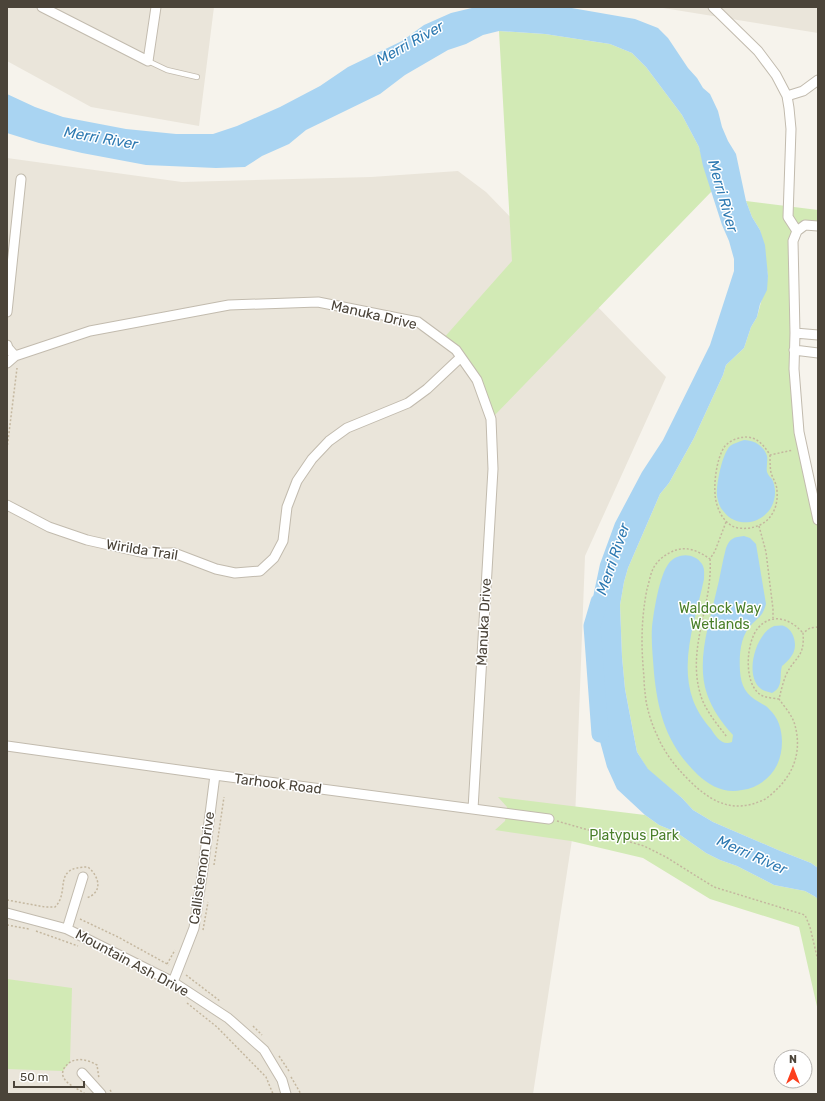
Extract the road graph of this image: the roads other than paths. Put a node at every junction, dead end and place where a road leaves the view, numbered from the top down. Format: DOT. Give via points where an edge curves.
graph roads {
  1 [pos="42,7"];
  2 [pos="156,7"];
  3 [pos="712,7"];
  4 [pos="148,61"];
  5 [pos="197,77"];
  6 [pos="818,80"];
  7 [pos="787,96"];
  8 [pos="21,179"];
  9 [pos="818,226"];
  10 [pos="797,231"];
  11 [pos="10,253"];
  12 [pos="7,312"];
  13 [pos="795,333"];
  14 [pos="818,335"];
  15 [pos="7,345"];
  16 [pos="794,350"];
  17 [pos="818,353"];
  18 [pos="16,356"];
  19 [pos="461,357"];
  20 [pos="7,363"];
  21 [pos="7,505"];
  22 [pos="818,517"];
  23 [pos="7,746"];
  24 [pos="215,775"];
  25 [pos="473,809"];
  26 [pos="549,819"];
  27 [pos="83,877"];
  28 [pos="7,913"];
  29 [pos="67,929"];
  30 [pos="173,982"];
  31 [pos="82,1073"];
  32 [pos="101,1094"];
  33 [pos="286,1094"];
  1 -- 4 [label="street"];
  2 -- 4 [label="street"];
  3 -- 7 [label="street" via="758,51 776,75"];
  4 -- 5 [label="lane" via="167,70"];
  6 -- 7 [label="street" via="803,90"];
  7 -- 10 [label="street" via="791,130 788,217"];
  8 -- 11 [label="street"];
  9 -- 10 [label="street" via="805,225"];
  10 -- 13 [label="street" via="793,241"];
  11 -- 12 [label="street"];
  13 -- 14 [label="street"];
  13 -- 16 [label="street"];
  15 -- 18 [label="street"];
  16 -- 17 [label="street"];
  16 -- 22 [label="street" via="799,432"];
  18 -- 19 [label="street, Manuka Drive" via="90,331 229,305 318,302 418,322 456,350"];
  18 -- 20 [label="street"];
  19 -- 21 [label="street, Wirilda Trail" via="408,404 347,428 312,459 296,481 287,507 283,541 274,558 260,571 235,573 216,569 174,553 145,553 87,540 49,527"];
  19 -- 25 [label="street, Manuka Drive" via="477,380 491,419 492,441"];
  23 -- 24 [label="street, Tarhook Road"];
  24 -- 25 [label="street, Tarhook Road"];
  24 -- 30 [label="street, Callistemon Drive" via="194,928"];
  25 -- 26 [label="street, Tarhook Road"];
  27 -- 29 [label="street"];
  28 -- 29 [label="street, Mountain Ash Drive"];
  29 -- 30 [label="street, Mountain Ash Drive"];
  30 -- 33 [label="street, Mountain Ash Drive" via="228,1018 264,1050 282,1080"];
  31 -- 32 [label="street"];
}
